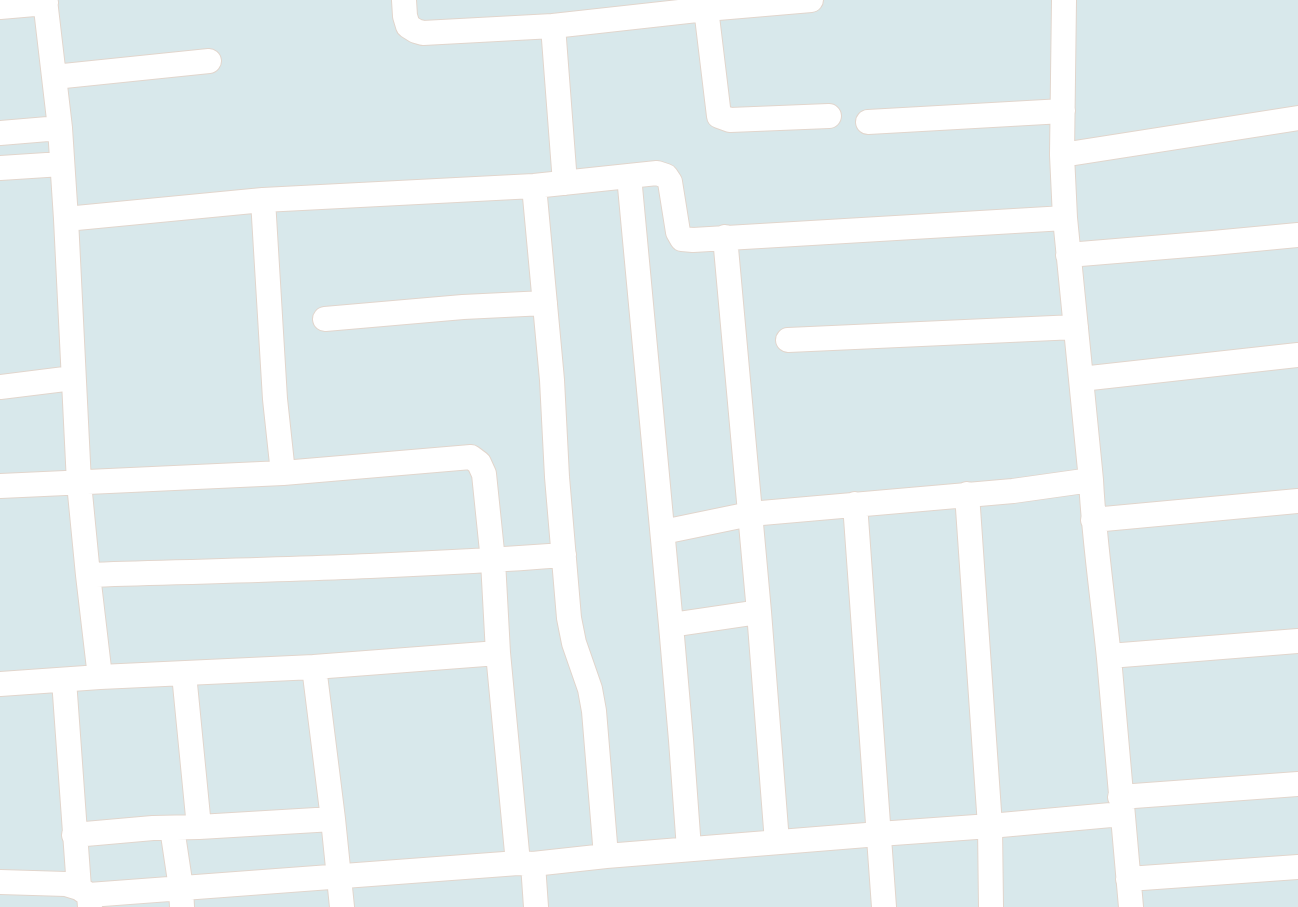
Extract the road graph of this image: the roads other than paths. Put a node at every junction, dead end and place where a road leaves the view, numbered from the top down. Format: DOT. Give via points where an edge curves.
graph roads {
  1 [pos="404,0"];
  2 [pos="811,0"];
  3 [pos="1064,0"];
  4 [pos="45,2"];
  5 [pos="706,4"];
  6 [pos="0,7"];
  7 [pos="553,26"];
  8 [pos="209,61"];
  9 [pos="54,77"];
  10 [pos="1063,111"];
  11 [pos="829,116"];
  12 [pos="1298,118"];
  13 [pos="868,122"];
  14 [pos="60,128"];
  15 [pos="0,132"];
  16 [pos="1062,155"];
  17 [pos="62,164"];
  18 [pos="0,168"];
  19 [pos="629,176"];
  20 [pos="565,183"];
  21 [pos="534,186"];
  22 [pos="262,200"];
  23 [pos="1065,218"];
  24 [pos="66,219"];
  25 [pos="1298,235"];
  26 [pos="725,238"];
  27 [pos="1068,255"];
  28 [pos="545,303"];
  29 [pos="325,319"];
  30 [pos="1076,327"];
  31 [pos="788,340"];
  32 [pos="1298,356"];
  33 [pos="73,378"];
  34 [pos="1081,379"];
  35 [pos="0,387"];
  36 [pos="283,472"];
  37 [pos="1091,480"];
  38 [pos="79,483"];
  39 [pos="0,486"];
  40 [pos="967,494"];
  41 [pos="1298,501"];
  42 [pos="855,504"];
  43 [pos="750,514"];
  44 [pos="1093,520"];
  45 [pos="663,532"];
  46 [pos="564,555"];
  47 [pos="493,561"];
  48 [pos="88,575"];
  49 [pos="759,612"];
  50 [pos="671,625"];
  51 [pos="1298,642"];
  52 [pos="498,653"];
  53 [pos="1108,656"];
  54 [pos="314,667"];
  55 [pos="184,674"];
  56 [pos="100,677"];
  57 [pos="64,680"];
  58 [pos="0,684"];
  59 [pos="1298,784"];
  60 [pos="1121,805"];
  61 [pos="333,819"];
  62 [pos="990,826"];
  63 [pos="199,827"];
  64 [pos="172,828"];
  65 [pos="879,834"];
  66 [pos="74,835"];
  67 [pos="777,842"];
  68 [pos="689,849"];
  69 [pos="606,856"];
  70 [pos="526,864"];
  71 [pos="1298,867"];
  72 [pos="339,877"];
  73 [pos="1128,879"];
  74 [pos="0,882"];
  75 [pos="86,897"];
  76 [pos="181,898"];
  77 [pos="342,907"];
  78 [pos="536,907"];
  79 [pos="884,907"];
  80 [pos="991,907"];
  81 [pos="1131,907"];
  1 -- 7 [label="street" via="408,26 423,33"];
  2 -- 5 [label="street"];
  3 -- 10 [label="street"];
  4 -- 6 [label="street"];
  4 -- 9 [label="street"];
  5 -- 7 [label="street"];
  5 -- 11 [label="street" via="719,116 730,120"];
  7 -- 20 [label="street"];
  8 -- 9 [label="street"];
  9 -- 14 [label="street"];
  10 -- 13 [label="street"];
  10 -- 16 [label="street"];
  12 -- 16 [label="street"];
  14 -- 15 [label="street"];
  14 -- 17 [label="street"];
  16 -- 23 [label="street"];
  17 -- 18 [label="street"];
  17 -- 24 [label="street"];
  19 -- 20 [label="street"];
  19 -- 26 [label="street" via="657,173 666,176 682,239"];
  19 -- 45 [label="street"];
  20 -- 21 [label="street"];
  21 -- 22 [label="street"];
  21 -- 28 [label="street"];
  22 -- 24 [label="street"];
  22 -- 36 [label="street"];
  23 -- 26 [label="street"];
  23 -- 27 [label="street"];
  24 -- 33 [label="street"];
  25 -- 27 [label="street"];
  26 -- 43 [label="street"];
  27 -- 30 [label="street"];
  28 -- 29 [label="street"];
  28 -- 46 [label="street"];
  30 -- 31 [label="street"];
  30 -- 34 [label="street"];
  32 -- 34 [label="street"];
  33 -- 35 [label="street"];
  33 -- 38 [label="street"];
  34 -- 37 [label="street"];
  36 -- 38 [label="street"];
  36 -- 47 [label="street" via="471,457 479,462 484,474"];
  37 -- 40 [label="street"];
  37 -- 44 [label="street"];
  38 -- 39 [label="street"];
  38 -- 48 [label="street"];
  40 -- 42 [label="street"];
  40 -- 62 [label="street"];
  41 -- 44 [label="street"];
  42 -- 43 [label="street"];
  42 -- 65 [label="street"];
  43 -- 45 [label="street"];
  43 -- 49 [label="street"];
  44 -- 53 [label="street"];
  45 -- 50 [label="street"];
  46 -- 47 [label="street"];
  46 -- 69 [label="street" via="569,618 594,711"];
  47 -- 48 [label="street"];
  47 -- 52 [label="street"];
  48 -- 56 [label="street"];
  49 -- 50 [label="street"];
  49 -- 67 [label="street"];
  50 -- 68 [label="street"];
  51 -- 53 [label="street"];
  52 -- 54 [label="street"];
  52 -- 70 [label="street"];
  53 -- 60 [label="street"];
  54 -- 55 [label="street"];
  54 -- 61 [label="street"];
  55 -- 56 [label="street"];
  55 -- 63 [label="street"];
  56 -- 57 [label="street"];
  57 -- 58 [label="street"];
  57 -- 66 [label="street"];
  59 -- 60 [label="street"];
  60 -- 62 [label="street"];
  60 -- 73 [label="street"];
  61 -- 63 [label="street"];
  61 -- 72 [label="street"];
  62 -- 65 [label="street"];
  62 -- 80 [label="street"];
  63 -- 64 [label="street"];
  64 -- 66 [label="street"];
  64 -- 76 [label="street"];
  65 -- 67 [label="street"];
  65 -- 79 [label="street"];
  66 -- 75 [label="street"];
  67 -- 68 [label="street"];
  68 -- 69 [label="street"];
  69 -- 70 [label="street"];
  70 -- 72 [label="street"];
  70 -- 78 [label="street"];
  71 -- 73 [label="street"];
  72 -- 76 [label="street"];
  72 -- 77 [label="street"];
  73 -- 81 [label="street"];
  74 -- 75 [label="street" via="66,884"];
  75 -- 76 [label="street"];
}
